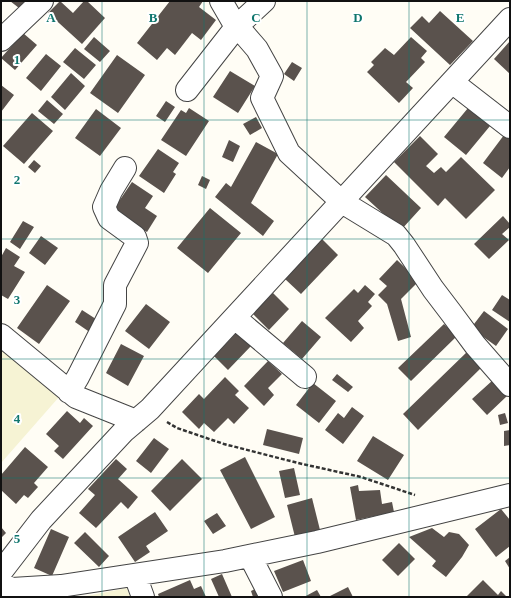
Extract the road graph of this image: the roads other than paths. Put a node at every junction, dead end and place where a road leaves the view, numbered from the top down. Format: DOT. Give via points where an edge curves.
graph roads {
  1 [pos="42,1"];
  2 [pos="221,1"];
  3 [pos="264,1"];
  4 [pos="510,19"];
  5 [pos="236,26"];
  6 [pos="1,40"];
  7 [pos="452,82"];
  8 [pos="187,90"];
  9 [pos="510,126"];
  10 [pos="125,168"];
  11 [pos="342,202"];
  12 [pos="235,318"];
  13 [pos="1,335"];
  14 [pos="305,377"];
  15 [pos="510,386"];
  16 [pos="69,392"];
  17 [pos="143,415"];
  18 [pos="510,495"];
  19 [pos="250,556"];
  20 [pos="1,572"];
  21 [pos="135,574"];
  22 [pos="1,584"];
  23 [pos="143,597"];
  24 [pos="271,597"];
  1 -- 6 [label="street"];
  2 -- 5 [label="street"];
  3 -- 5 [label="street"];
  4 -- 7 [label="street"];
  5 -- 8 [label="street"];
  5 -- 11 [label="street" via="257,49 272,76 262,98 289,153"];
  7 -- 9 [label="street"];
  7 -- 11 [label="street"];
  10 -- 16 [label="street" via="104,207 109,218 135,236 137,242 115,285 116,304"];
  11 -- 12 [label="street"];
  11 -- 15 [label="street" via="396,235 475,346"];
  12 -- 14 [label="street"];
  12 -- 17 [label="street"];
  13 -- 16 [label="street"];
  16 -- 17 [label="street" via="76,397"];
  17 -- 20 [label="street" via="124,431 41,520"];
  18 -- 19 [label="street"];
  19 -- 21 [label="street"];
  19 -- 24 [label="street"];
  21 -- 22 [label="street" via="61,586 12,589"];
  21 -- 23 [label="street"];
}
